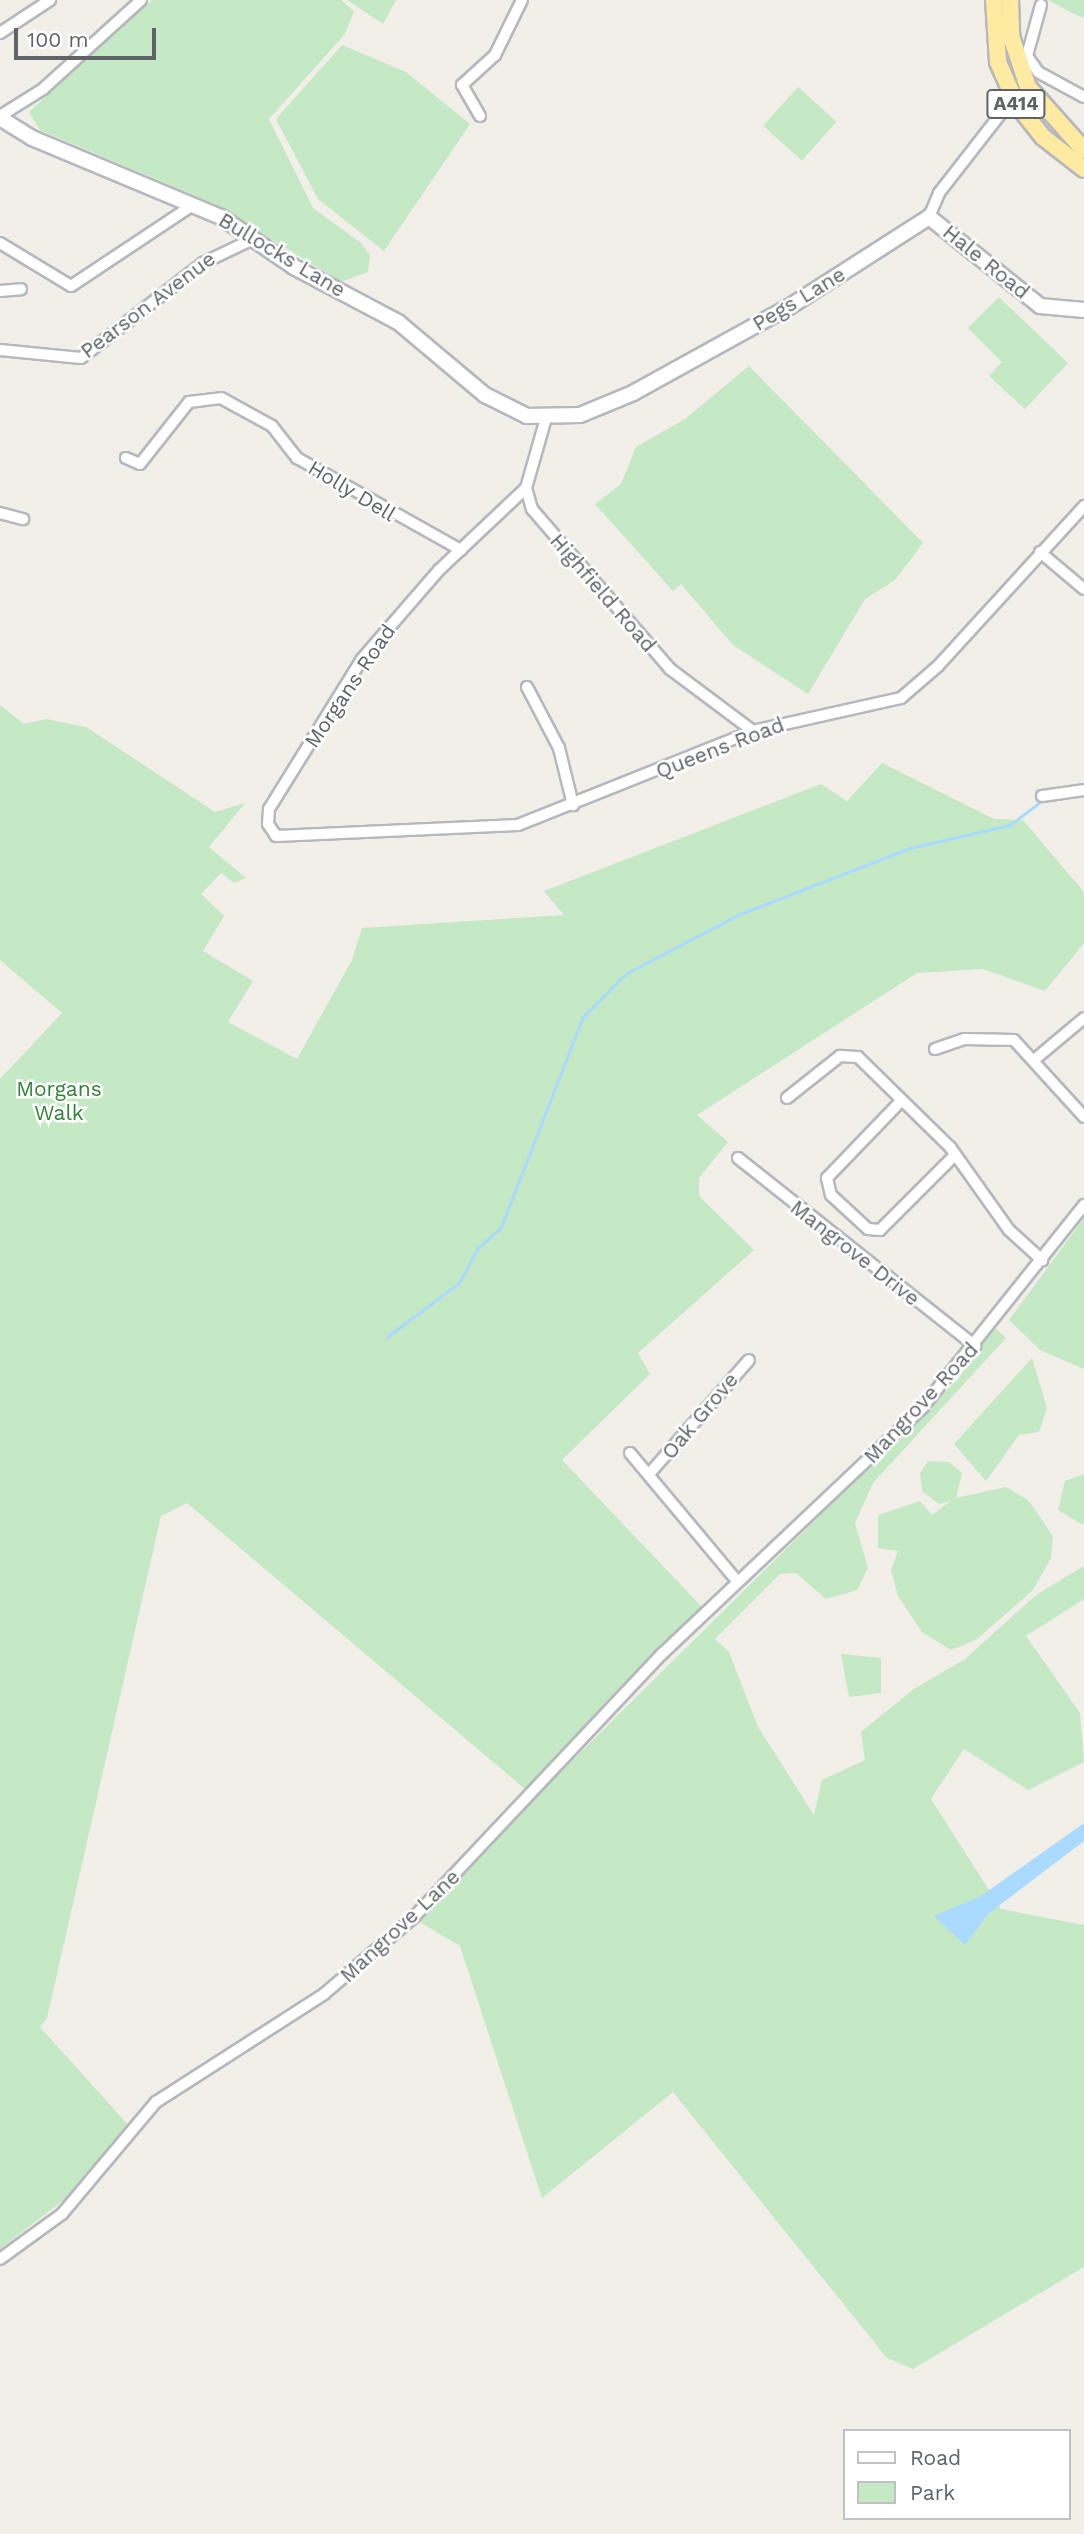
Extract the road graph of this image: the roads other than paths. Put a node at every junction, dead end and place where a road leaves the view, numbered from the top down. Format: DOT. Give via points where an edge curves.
graph roads {
  1 [pos="50,0"];
  2 [pos="141,0"];
  3 [pos="523,0"];
  4 [pos="994,0"];
  5 [pos="1010,0"];
  6 [pos="1041,5"];
  7 [pos="0,33"];
  8 [pos="1084,97"];
  9 [pos="1002,112"];
  10 [pos="480,116"];
  11 [pos="0,117"];
  12 [pos="1084,150"];
  13 [pos="1084,169"];
  14 [pos="193,205"];
  15 [pos="929,217"];
  16 [pos="253,239"];
  17 [pos="0,243"];
  18 [pos="21,289"];
  19 [pos="0,291"];
  20 [pos="1084,310"];
  21 [pos="0,350"];
  22 [pos="546,418"];
  23 [pos="127,458"];
  24 [pos="526,488"];
  25 [pos="1084,506"];
  26 [pos="0,513"];
  27 [pos="23,519"];
  28 [pos="461,550"];
  29 [pos="1040,552"];
  30 [pos="1084,589"];
  31 [pos="527,687"];
  32 [pos="753,731"];
  33 [pos="1084,790"];
  34 [pos="1042,796"];
  35 [pos="573,805"];
  36 [pos="280,839"];
  37 [pos="1084,1018"];
  38 [pos="935,1049"];
  39 [pos="1034,1059"];
  40 [pos="787,1098"];
  41 [pos="901,1101"];
  42 [pos="1084,1117"];
  43 [pos="954,1156"];
  44 [pos="738,1158"];
  45 [pos="1084,1205"];
  46 [pos="1042,1260"];
  47 [pos="975,1346"];
  48 [pos="749,1360"];
  49 [pos="630,1453"];
  50 [pos="650,1473"];
  51 [pos="738,1582"];
  52 [pos="0,2259"];
  1 -- 7 [label="street"];
  2 -- 11 [label="street" via="43,89"];
  3 -- 10 [label="street" via="495,55 462,85"];
  4 -- 13 [label="highway, A414" via="995,45 1012,95 1043,137"];
  5 -- 12 [label="highway, A414" via="1014,51 1028,87"];
  6 -- 8 [label="street" via="1027,55 1038,72"];
  9 -- 15 [label="street" via="939,193"];
  11 -- 14 [label="main road, Bullocks Lane" via="32,138"];
  14 -- 16 [label="main road, Bullocks Lane"];
  14 -- 17 [label="street" via="71,286"];
  15 -- 20 [label="main road, Hale Road" via="1040,306"];
  15 -- 22 [label="main road, Pegs Lane" via="789,307 634,393 580,415"];
  16 -- 21 [label="street, Pearson Avenue" via="203,262 81,358"];
  16 -- 22 [label="main road, Bullocks Lane" via="398,322 506,408"];
  18 -- 19 [label="street"];
  22 -- 24 [label="street"];
  23 -- 28 [label="street, Holly Dell" via="140,464 189,402 221,398 272,426 297,458"];
  24 -- 28 [label="street, Morgans Road"];
  24 -- 32 [label="street, Highfield Road" via="553,538 627,624 710,704"];
  25 -- 29 [label="street, Queens Road"];
  26 -- 27 [label="street"];
  28 -- 36 [label="street, Morgans Road" via="391,622 349,680 269,809 268,824"];
  29 -- 30 [label="street"];
  29 -- 32 [label="street, Queens Road" via="909,693"];
  31 -- 35 [label="street" via="559,748"];
  32 -- 35 [label="street, Queens Road"];
  33 -- 34 [label="street"];
  35 -- 36 [label="street, Queens Road" via="484,831"];
  37 -- 39 [label="street"];
  38 -- 39 [label="street" via="1000,1036"];
  39 -- 42 [label="street"];
  40 -- 41 [label="street" via="848,1054"];
  41 -- 43 [label="street"];
  41 -- 43 [label="street" via="827,1178 831,1195 868,1229 880,1230"];
  43 -- 46 [label="street" via="1009,1230"];
  44 -- 47 [label="street, Mangrove Drive"];
  45 -- 46 [label="street, Mangrove Road"];
  46 -- 47 [label="street, Mangrove Road"];
  47 -- 51 [label="street, Mangrove Road" via="895,1435"];
  48 -- 50 [label="street, Oak Grove"];
  49 -- 50 [label="street, Oak Grove"];
  50 -- 51 [label="street, Oak Grove" via="691,1531"];
  51 -- 52 [label="street, Mangrove Lane" via="388,1942 324,1994 156,2102 62,2214"];
}
